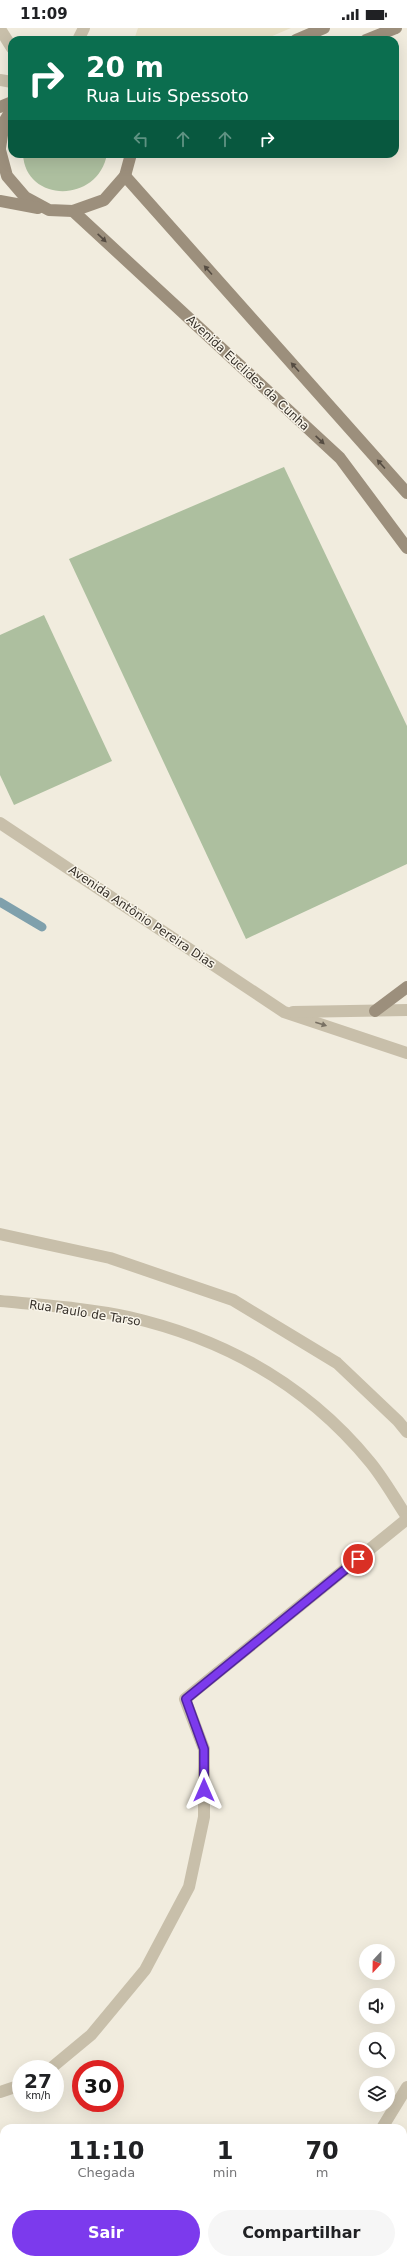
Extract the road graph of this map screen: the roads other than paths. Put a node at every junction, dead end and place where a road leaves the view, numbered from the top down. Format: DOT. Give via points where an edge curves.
graph roads {
  1 [pos="324,28"];
  2 [pos="396,28"];
  3 [pos="0,29"];
  4 [pos="305,36"];
  5 [pos="376,36"];
  6 [pos="8,42"];
  7 [pos="8,116"];
  8 [pos="0,149"];
  9 [pos="130,158"];
  10 [pos="125,176"];
  11 [pos="0,202"];
  12 [pos="49,210"];
  13 [pos="73,211"];
  14 [pos="407,493"];
  15 [pos="407,548"];
  16 [pos="0,823"];
  17 [pos="407,987"];
  18 [pos="407,1010"];
  19 [pos="375,1011"];
  20 [pos="284,1012"];
  21 [pos="407,1053"];
  22 [pos="0,1234"];
  23 [pos="0,1301"];
  24 [pos="407,1432"];
  25 [pos="407,1518"];
  26 [pos="61,2060"];
  27 [pos="407,2087"];
  28 [pos="12,2088"];
  29 [pos="0,2092"];
  30 [pos="384,2124"];
  1 -- 4 [label="main road"];
  2 -- 5 [label="main road"];
  3 -- 6 [label="street"];
  7 -- 8 [label="main road" via="4,122"];
  8 -- 12 [label="main road" via="7,176 25,197"];
  9 -- 10 [label="main road"];
  10 -- 13 [label="main road" via="104,200"];
  14 -- 10 [label="main road, one-way"];
  11 -- 12 [label="main road"];
  12 -- 13 [label="main road"];
  13 -- 15 [label="main road, Avenida Euclides da Cunha, one-way" via="340,458"];
  16 -- 20 [label="street, Avenida Antônio Pereira Dias"];
  17 -- 19 [label="main road"];
  18 -- 19 [label="street"];
  19 -- 20 [label="street"];
  20 -- 21 [label="street, Avenida Antônio Pereira Dias, one-way"];
  22 -- 24 [label="street" via="110,1258 233,1300 337,1363"];
  23 -- 25 [label="street, Rua Paulo de Tarso" via="128,1317 210,1342 270,1372 324,1413 370,1462"];
  25 -- 26 [label="street" via="186,1699 204,1749 204,1817 189,1887 145,1970 91,2035"];
  27 -- 30 [label="street"];
  28 -- 29 [label="street"];
}
